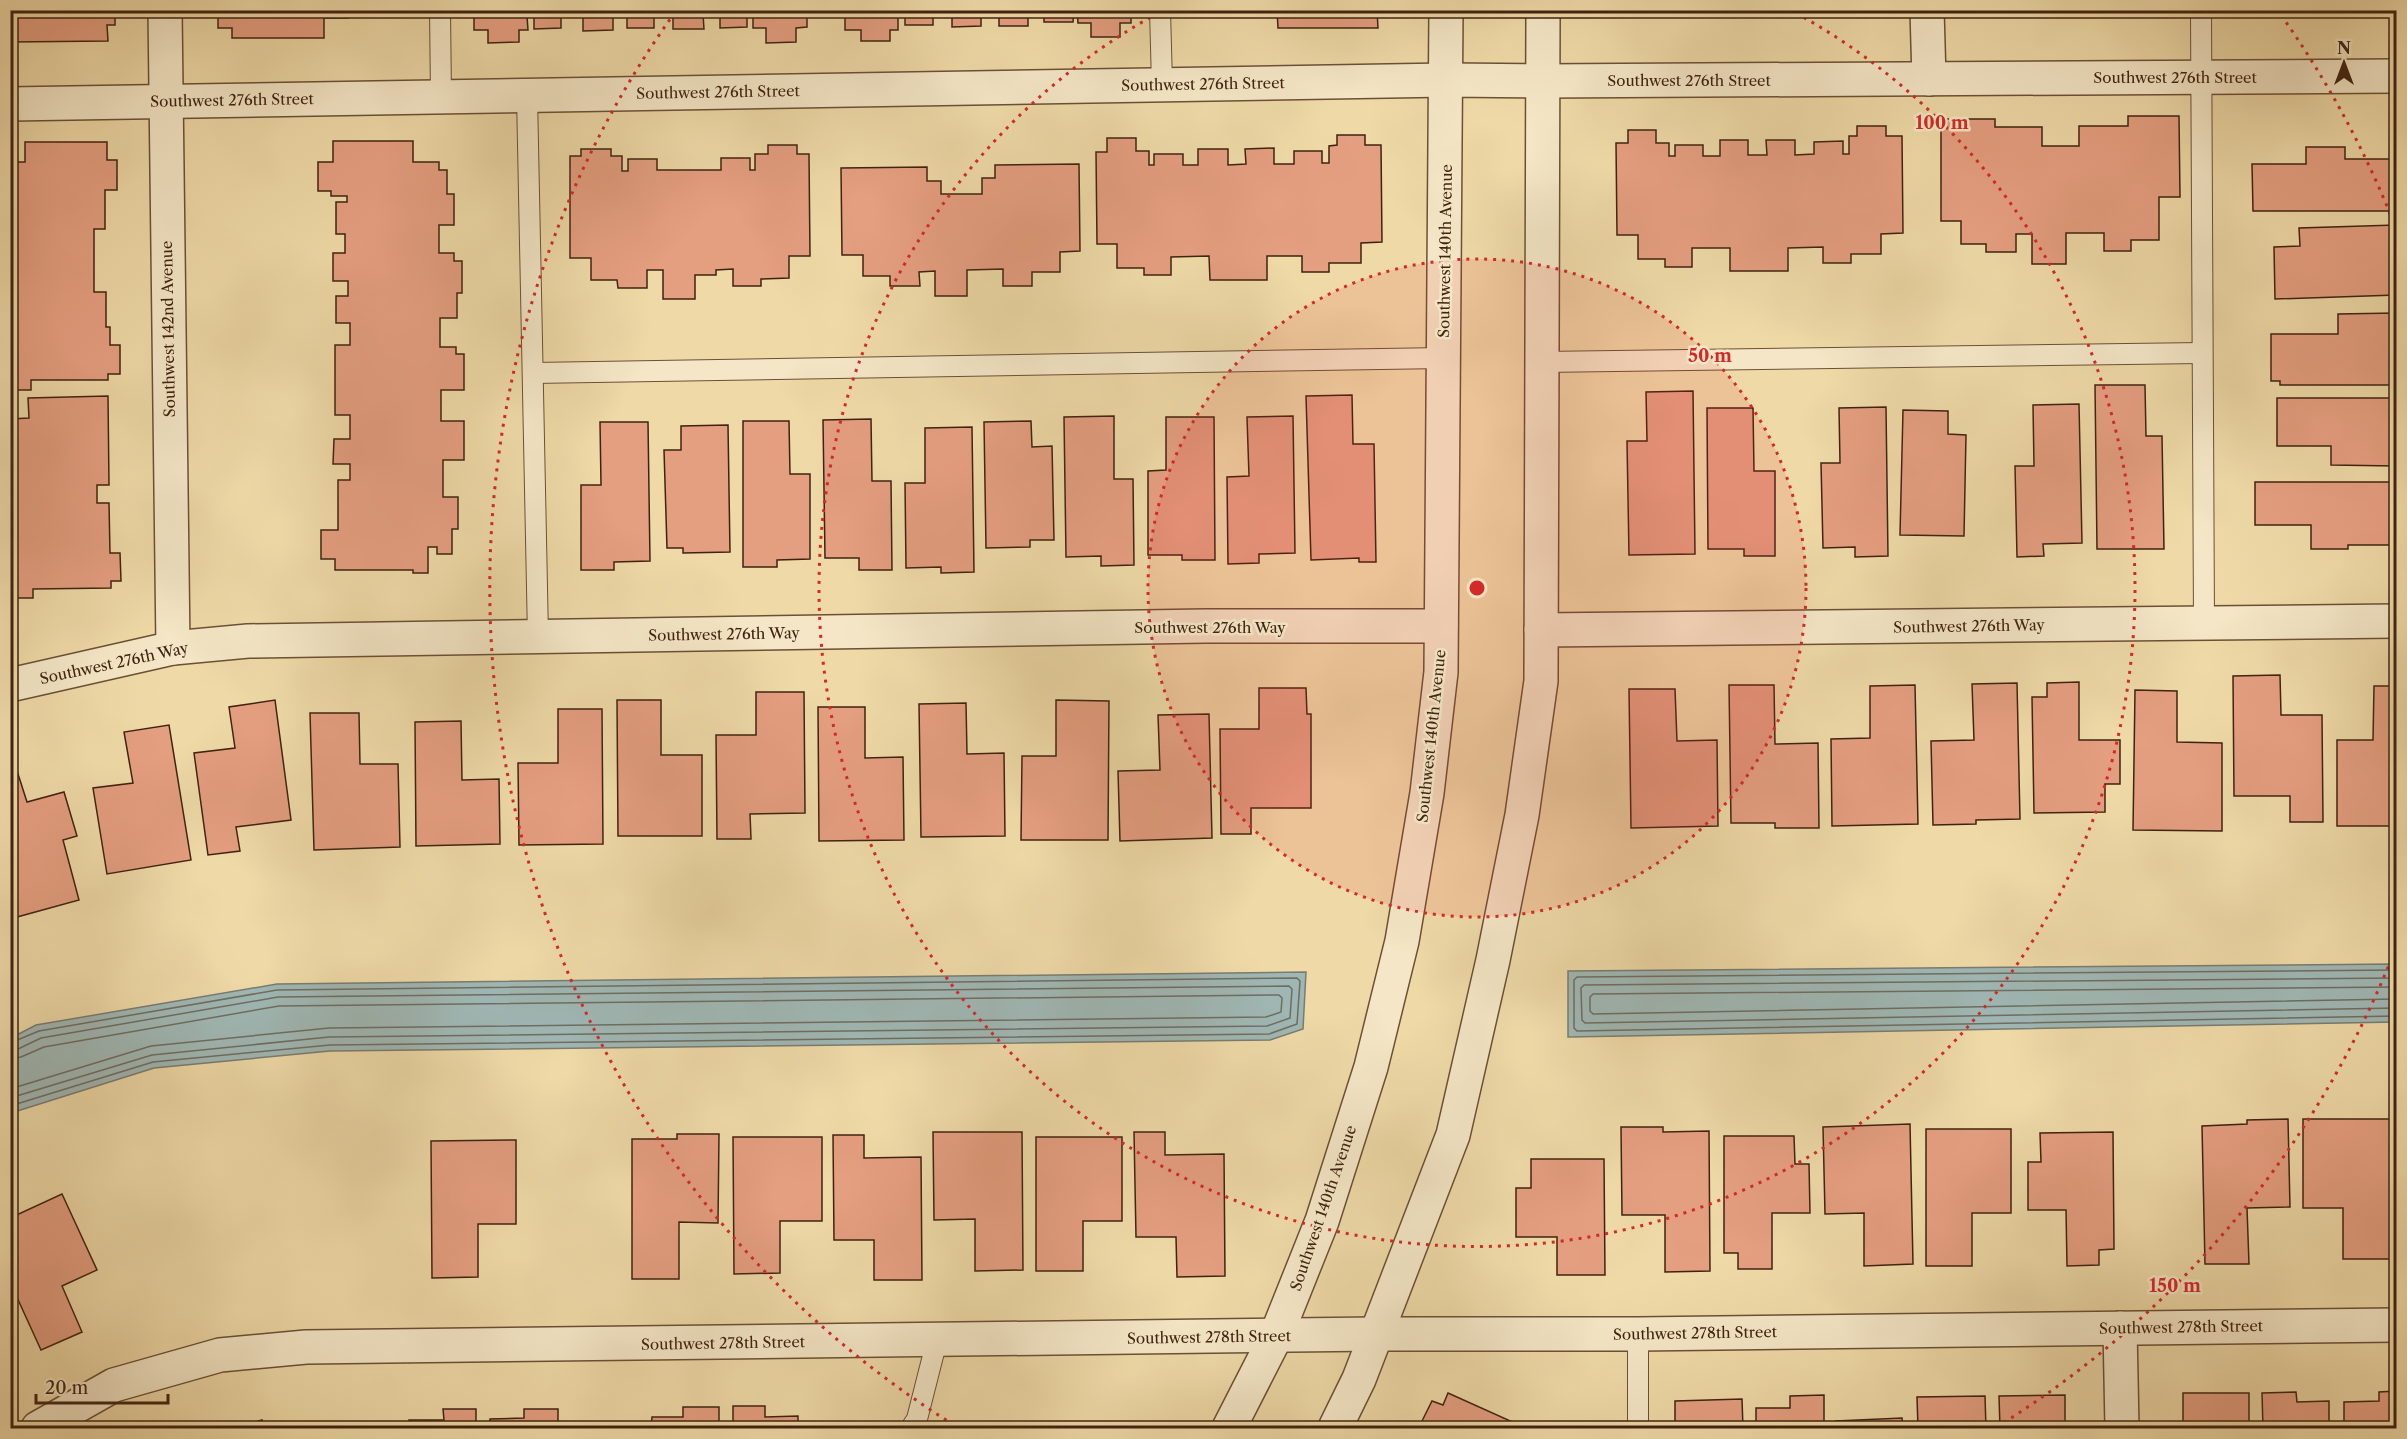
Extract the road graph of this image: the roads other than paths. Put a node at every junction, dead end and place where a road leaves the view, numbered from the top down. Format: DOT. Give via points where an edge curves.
graph roads {
  1 [pos="165,10"];
  2 [pos="440,10"];
  3 [pos="1160,10"];
  4 [pos="1446,10"];
  5 [pos="1543,10"];
  6 [pos="1927,10"];
  7 [pos="2201,10"];
  8 [pos="2397,75"];
  9 [pos="2201,77"];
  10 [pos="1929,79"];
  11 [pos="1447,80"];
  12 [pos="1544,81"];
  13 [pos="1162,84"];
  14 [pos="527,95"];
  15 [pos="441,97"];
  16 [pos="165,101"];
  17 [pos="10,104"];
  18 [pos="2202,353"];
  19 [pos="1444,358"];
  20 [pos="1542,362"];
  21 [pos="533,373"];
  22 [pos="2397,621"];
  23 [pos="2204,623"];
  24 [pos="1441,626"];
  25 [pos="1541,630"];
  26 [pos="538,637"];
  27 [pos="173,648"];
  28 [pos="10,685"];
  29 [pos="2397,1325"];
  30 [pos="2120,1328"];
  31 [pos="1377,1334"];
  32 [pos="1638,1334"];
  33 [pos="1276,1336"];
  34 [pos="937,1340"];
  35 [pos="38,1428"];
  36 [pos="911,1428"];
  37 [pos="1228,1428"];
  38 [pos="1335,1428"];
  39 [pos="1638,1428"];
  40 [pos="2122,1428"];
  1 -- 16 [label="street, Southwest 142nd Avenue"];
  2 -- 15 [label="lane"];
  3 -- 13 [label="lane"];
  4 -- 11 [label="street, Southwest 140th Avenue"];
  5 -- 12 [label="street"];
  6 -- 10 [label="street"];
  7 -- 9 [label="lane"];
  8 -- 9 [label="street, Southwest 276th Street"];
  9 -- 10 [label="street, Southwest 276th Street"];
  9 -- 18 [label="lane"];
  10 -- 12 [label="street, Southwest 276th Street"];
  11 -- 12 [label="street, Southwest 276th Street"];
  11 -- 13 [label="street, Southwest 276th Street"];
  11 -- 19 [label="street, Southwest 140th Avenue"];
  12 -- 20 [label="street"];
  13 -- 14 [label="street, Southwest 276th Street"];
  14 -- 15 [label="street, Southwest 276th Street"];
  14 -- 21 [label="lane"];
  15 -- 16 [label="street, Southwest 276th Street"];
  16 -- 17 [label="street, Southwest 276th Street"];
  16 -- 27 [label="street, Southwest 142nd Avenue"];
  18 -- 20 [label="lane"];
  18 -- 23 [label="lane"];
  19 -- 21 [label="lane"];
  19 -- 24 [label="street, Southwest 140th Avenue"];
  20 -- 25 [label="street"];
  21 -- 26 [label="lane"];
  22 -- 23 [label="street, Southwest 276th Way"];
  23 -- 25 [label="street, Southwest 276th Way"];
  24 -- 26 [label="street, Southwest 276th Way"];
  24 -- 33 [label="street, Southwest 140th Avenue" via="1441,672 1427,794 1402,941 1371,1068 1322,1221"];
  25 -- 31 [label="street" via="1541,681 1522,815 1453,1135"];
  26 -- 27 [label="street, Southwest 276th Way" via="248,641"];
  27 -- 28 [label="street, Southwest 276th Way"];
  29 -- 30 [label="street, Southwest 278th Street"];
  30 -- 32 [label="street, Southwest 278th Street"];
  30 -- 40 [label="street"];
  31 -- 32 [label="street, Southwest 278th Street"];
  31 -- 33 [label="street, Southwest 278th Street"];
  31 -- 38 [label="street"];
  32 -- 39 [label="lane"];
  33 -- 34 [label="street, Southwest 278th Street"];
  33 -- 37 [label="street, Southwest 140th Avenue"];
  34 -- 35 [label="street, Southwest 278th Street" via="306,1347 220,1355 114,1385"];
  34 -- 36 [label="lane" via="917,1419"];
}
